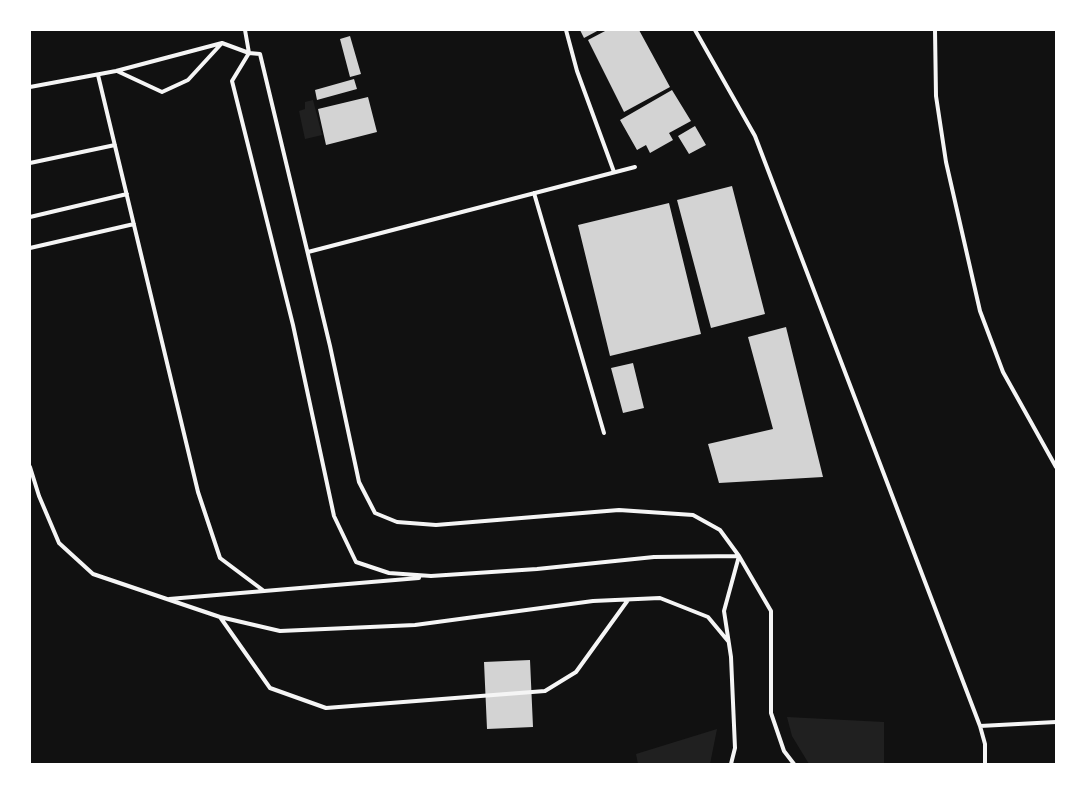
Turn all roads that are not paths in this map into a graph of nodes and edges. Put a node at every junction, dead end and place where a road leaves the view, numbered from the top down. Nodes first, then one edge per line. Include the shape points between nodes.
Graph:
1 (244, 30) edge
2 (566, 30) edge
3 (694, 30) edge
4 (935, 30) edge
5 (222, 43) junction
6 (249, 53) junction
7 (116, 71) junction
8 (98, 74) junction
9 (30, 87) edge
10 (115, 145) junction
11 (30, 164) edge
12 (635, 167) dead end
13 (614, 172) junction
14 (126, 194) junction
15 (534, 194) junction
16 (30, 217) edge
17 (134, 224) junction
18 (30, 248) edge
19 (308, 252) junction
20 (604, 434) dead end
21 (30, 466) edge
22 (1056, 467) edge
23 (739, 556) junction
24 (443, 575) junction
25 (264, 591) junction
26 (168, 599) junction
27 (628, 600) junction
28 (220, 617) junction
29 (728, 641) junction
30 (1056, 722) edge
31 (980, 726) junction
32 (731, 764) edge
33 (794, 764) edge
34 (985, 764) edge

1 - 6 lane
2 - 13 lane via 577,71
3 - 31 lane via 756,136
4 - 22 lane via 936,96 946,162 980,311 1003,372
5 - 6 lane
5 - 7 lane
5 - 7 lane via 188,80 162,92
6 - 19 lane via 260,54
6 - 24 lane via 232,82 293,325 334,516 356,562 390,573
7 - 8 lane
8 - 9 lane
8 - 10 lane
10 - 11 lane
10 - 14 lane
12 - 13 lane
13 - 15 lane
14 - 16 lane
14 - 17 lane
15 - 19 lane
15 - 20 lane
17 - 18 lane
17 - 25 lane via 198,492 220,558
19 - 23 lane via 359,482 375,513 397,522 436,525 619,510 693,515 720,530
21 - 26 lane via 59,542 94,574
23 - 24 lane via 654,557
23 - 29 lane via 724,611
23 - 33 lane via 771,611 771,713 784,751
24 - 25 lane
25 - 26 lane
26 - 28 lane
27 - 28 lane via 593,601 415,625 280,631
27 - 28 lane via 576,672 545,692 326,708 270,688
27 - 29 lane via 660,598 678,604 708,618
29 - 32 lane via 735,748
30 - 31 lane
31 - 34 lane via 985,744

